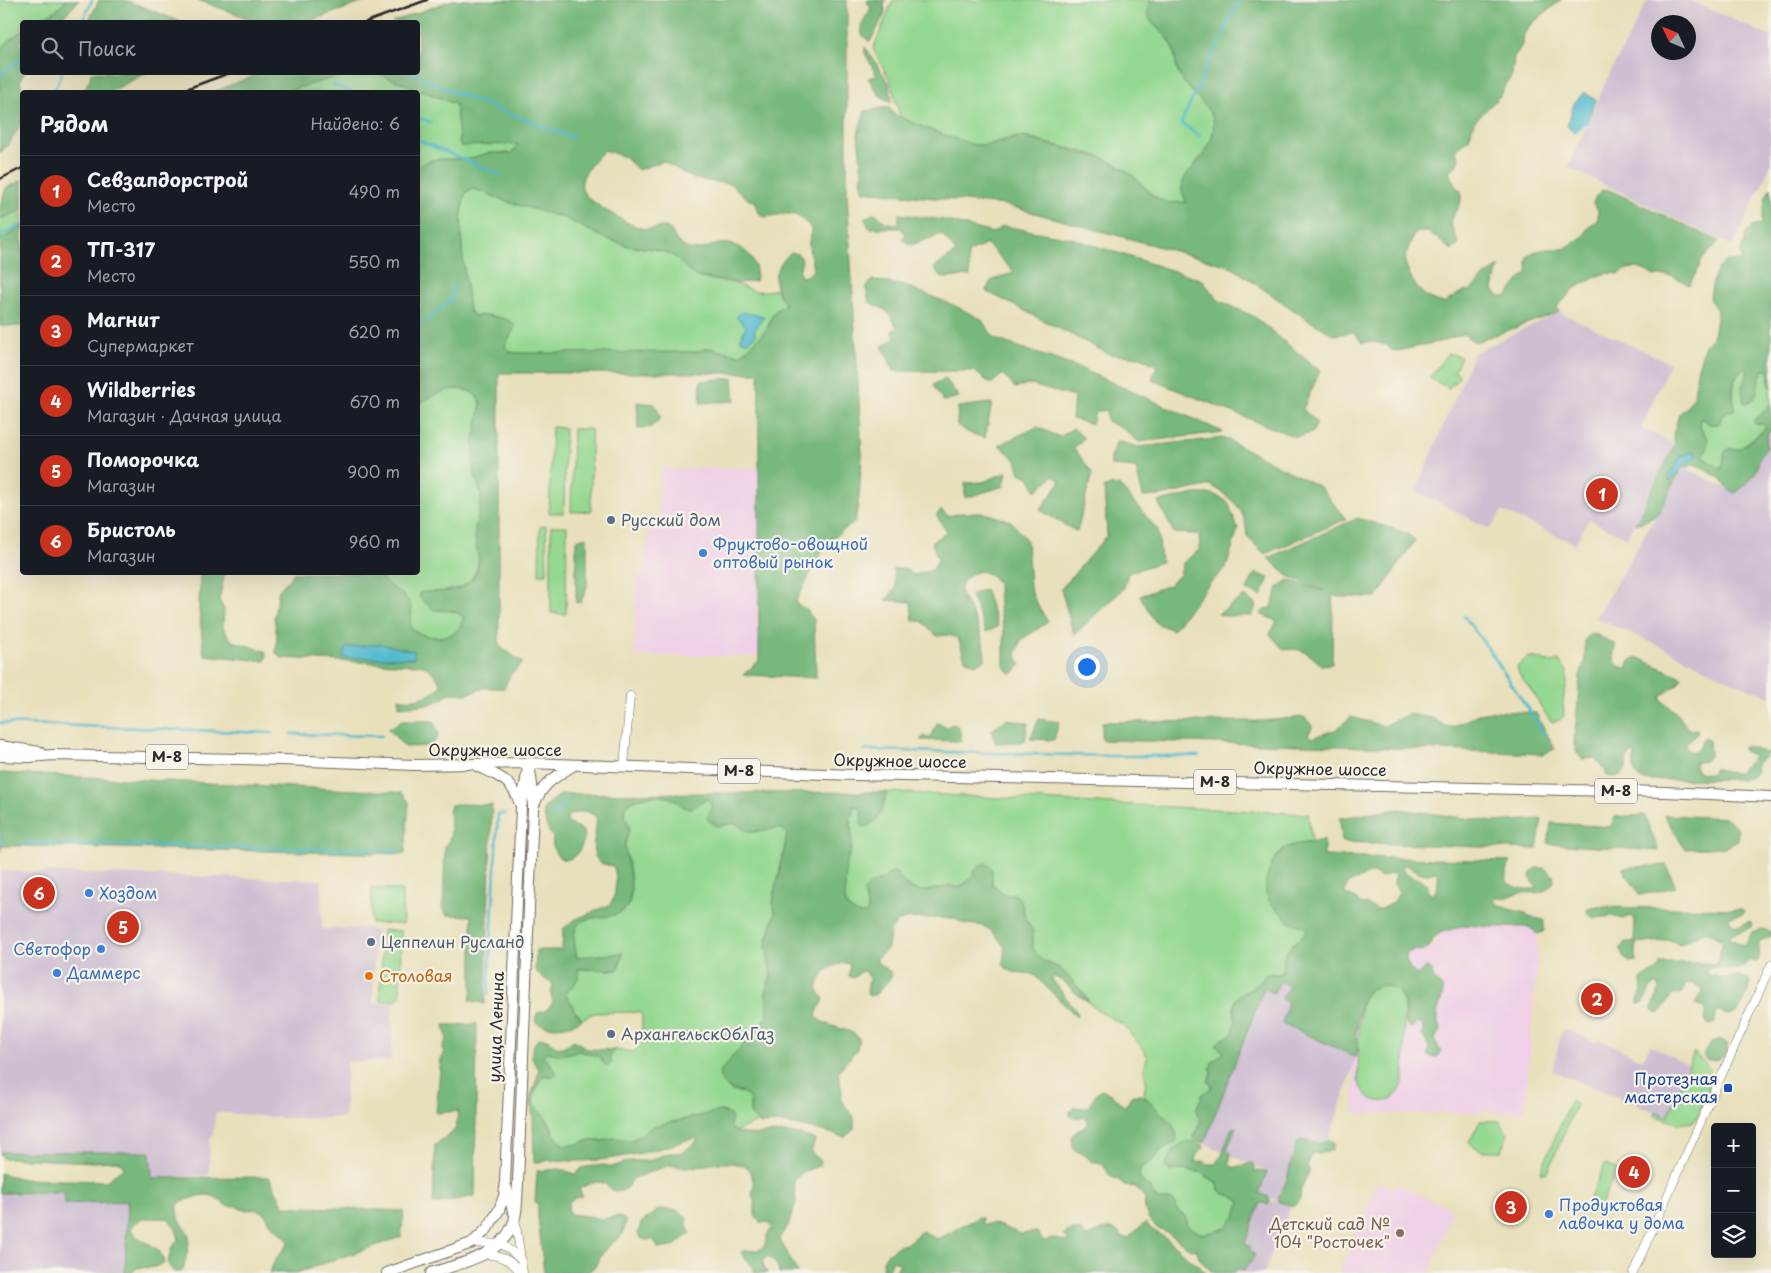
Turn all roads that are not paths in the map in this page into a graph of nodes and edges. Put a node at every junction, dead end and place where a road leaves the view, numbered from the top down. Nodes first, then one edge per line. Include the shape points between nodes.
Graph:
1 (630, 696) dead end
2 (0, 746) edge
3 (53, 754) junction
4 (0, 756) edge
5 (528, 763) junction
6 (474, 764) junction
7 (575, 765) junction
8 (624, 767) junction
9 (1771, 790) edge
10 (1748, 795) junction
11 (1771, 798) edge
12 (521, 808) junction
13 (533, 808) junction
14 (1771, 965) edge
15 (512, 1024) junction
16 (524, 1028) junction
17 (505, 1182) junction
18 (515, 1217) junction
19 (472, 1243) junction
20 (499, 1243) junction
21 (486, 1254) junction
22 (522, 1261) junction
23 (387, 1273) edge
24 (431, 1273) edge
25 (522, 1273) edge
26 (1634, 1273) edge

1 - 8 street
2 - 3 main road, Окружное шоссе / М-8
3 - 4 main road, Окружное шоссе / М-8
3 - 6 main road, Окружное шоссе / М-8
5 - 6 main road, Окружное шоссе / М-8
5 - 7 main road, Окружное шоссе / М-8
5 - 12 main road, улица Ленина
5 - 13 main road, улица Ленина
6 - 12 main road, улица Ленина via 507,781 516,792
7 - 8 main road, Окружное шоссе / М-8
7 - 13 main road, улица Ленина via 545,785
8 - 10 main road, Окружное шоссе / М-8
9 - 10 main road, Окружное шоссе / М-8
10 - 11 main road, Окружное шоссе / М-8
12 - 15 main road, улица Ленина
13 - 16 main road, улица Ленина
14 - 26 street
15 - 16 main road
15 - 17 main road, улица Ленина
16 - 18 main road, улица Ленина
17 - 18 main road, улица Ленина
17 - 19 main road via 499,1210 487,1229
18 - 20 main road
18 - 22 street, улица Ленина
19 - 20 street
19 - 23 main road
20 - 21 main road
20 - 22 street
21 - 24 main road
21 - 25 street via 503,1256
22 - 25 street, улица Ленина

